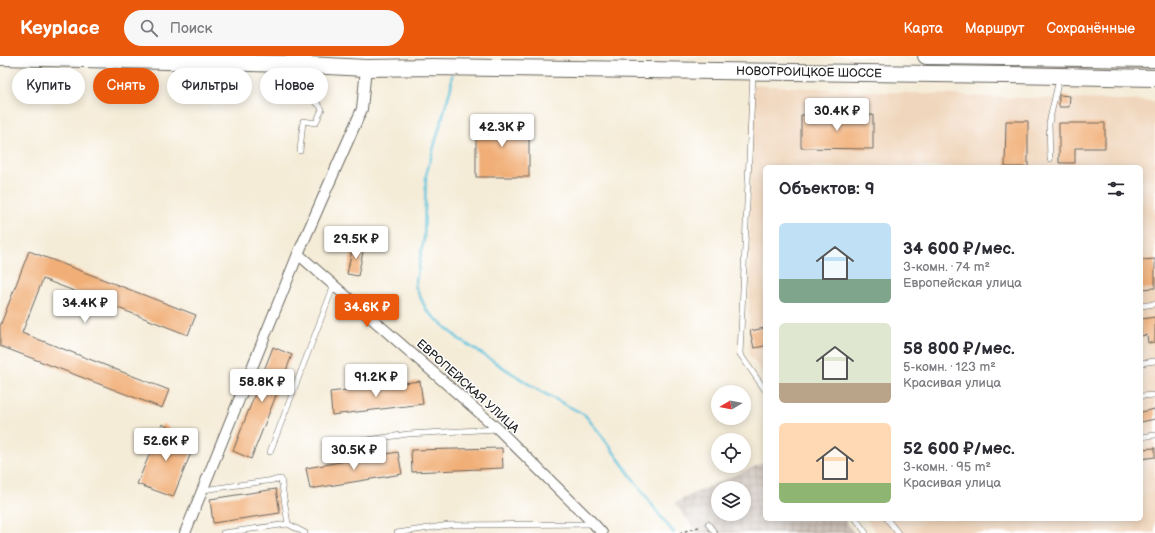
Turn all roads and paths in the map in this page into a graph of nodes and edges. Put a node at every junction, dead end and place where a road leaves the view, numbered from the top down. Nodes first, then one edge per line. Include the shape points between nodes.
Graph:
1 (385, 56) edge
2 (926, 56) edge
3 (0, 57) edge
4 (1155, 59) edge
5 (288, 60) edge
6 (306, 65) junction
7 (366, 68) junction
8 (753, 72) junction
9 (1060, 76) junction
10 (1155, 78) edge
11 (300, 151) dead end
12 (1050, 159) dead end
13 (298, 254) junction
14 (334, 285) junction
15 (1155, 304) edge
16 (1143, 306) edge
17 (1155, 361) edge
18 (1143, 363) edge
19 (763, 387) edge
20 (1155, 395) edge
21 (1143, 396) edge
22 (498, 429) junction
23 (1155, 435) edge
24 (1143, 437) edge
25 (334, 445) dead end
26 (270, 452) dead end
27 (203, 490) junction
28 (857, 521) edge
29 (889, 521) edge
30 (288, 524) junction
31 (594, 524) junction
32 (708, 524) joint
33 (185, 533) edge
34 (223, 533) edge
35 (306, 533) edge
36 (397, 533) edge
37 (602, 533) edge
38 (680, 533) edge
39 (715, 533) edge
40 (866, 533) edge
41 (898, 533) edge

1 - 7 main road
2 - 4 main road
3 - 5 main road, НОВОТРОИЦКОЕ ШОССЕ
5 - 6 main road, НОВОТРОИЦКОЕ ШОССЕ
6 - 7 main road, НОВОТРОИЦКОЕ ШОССЕ
6 - 11 lane via 307,96 322,109 316,123 304,121
7 - 8 main road, НОВОТРОИЦКОЕ ШОССЕ
7 - 13 street via 362,109
8 - 9 main road, НОВОТРОИЦКОЕ ШОССЕ
8 - 19 lane via 740,354
9 - 10 main road, НОВОТРОИЦКОЕ ШОССЕ
9 - 12 lane via 1049,123
13 - 14 street, ЕВРОПЕЙСКАЯ УЛИЦА
13 - 27 street
14 - 22 street, ЕВРОПЕЙСКАЯ УЛИЦА
14 - 26 lane
15 - 16 lane
17 - 18 lane
20 - 21 lane
22 - 25 lane via 408,434
22 - 31 street, ЕВРОПЕЙСКАЯ УЛИЦА
23 - 24 lane
27 - 30 lane via 281,478
27 - 33 street
28 - 40 lane
29 - 41 lane
30 - 34 lane
30 - 35 lane
31 - 36 lane via 449,525
31 - 37 street, ЕВРОПЕЙСКАЯ УЛИЦА
32 - 38 path
32 - 39 lane

